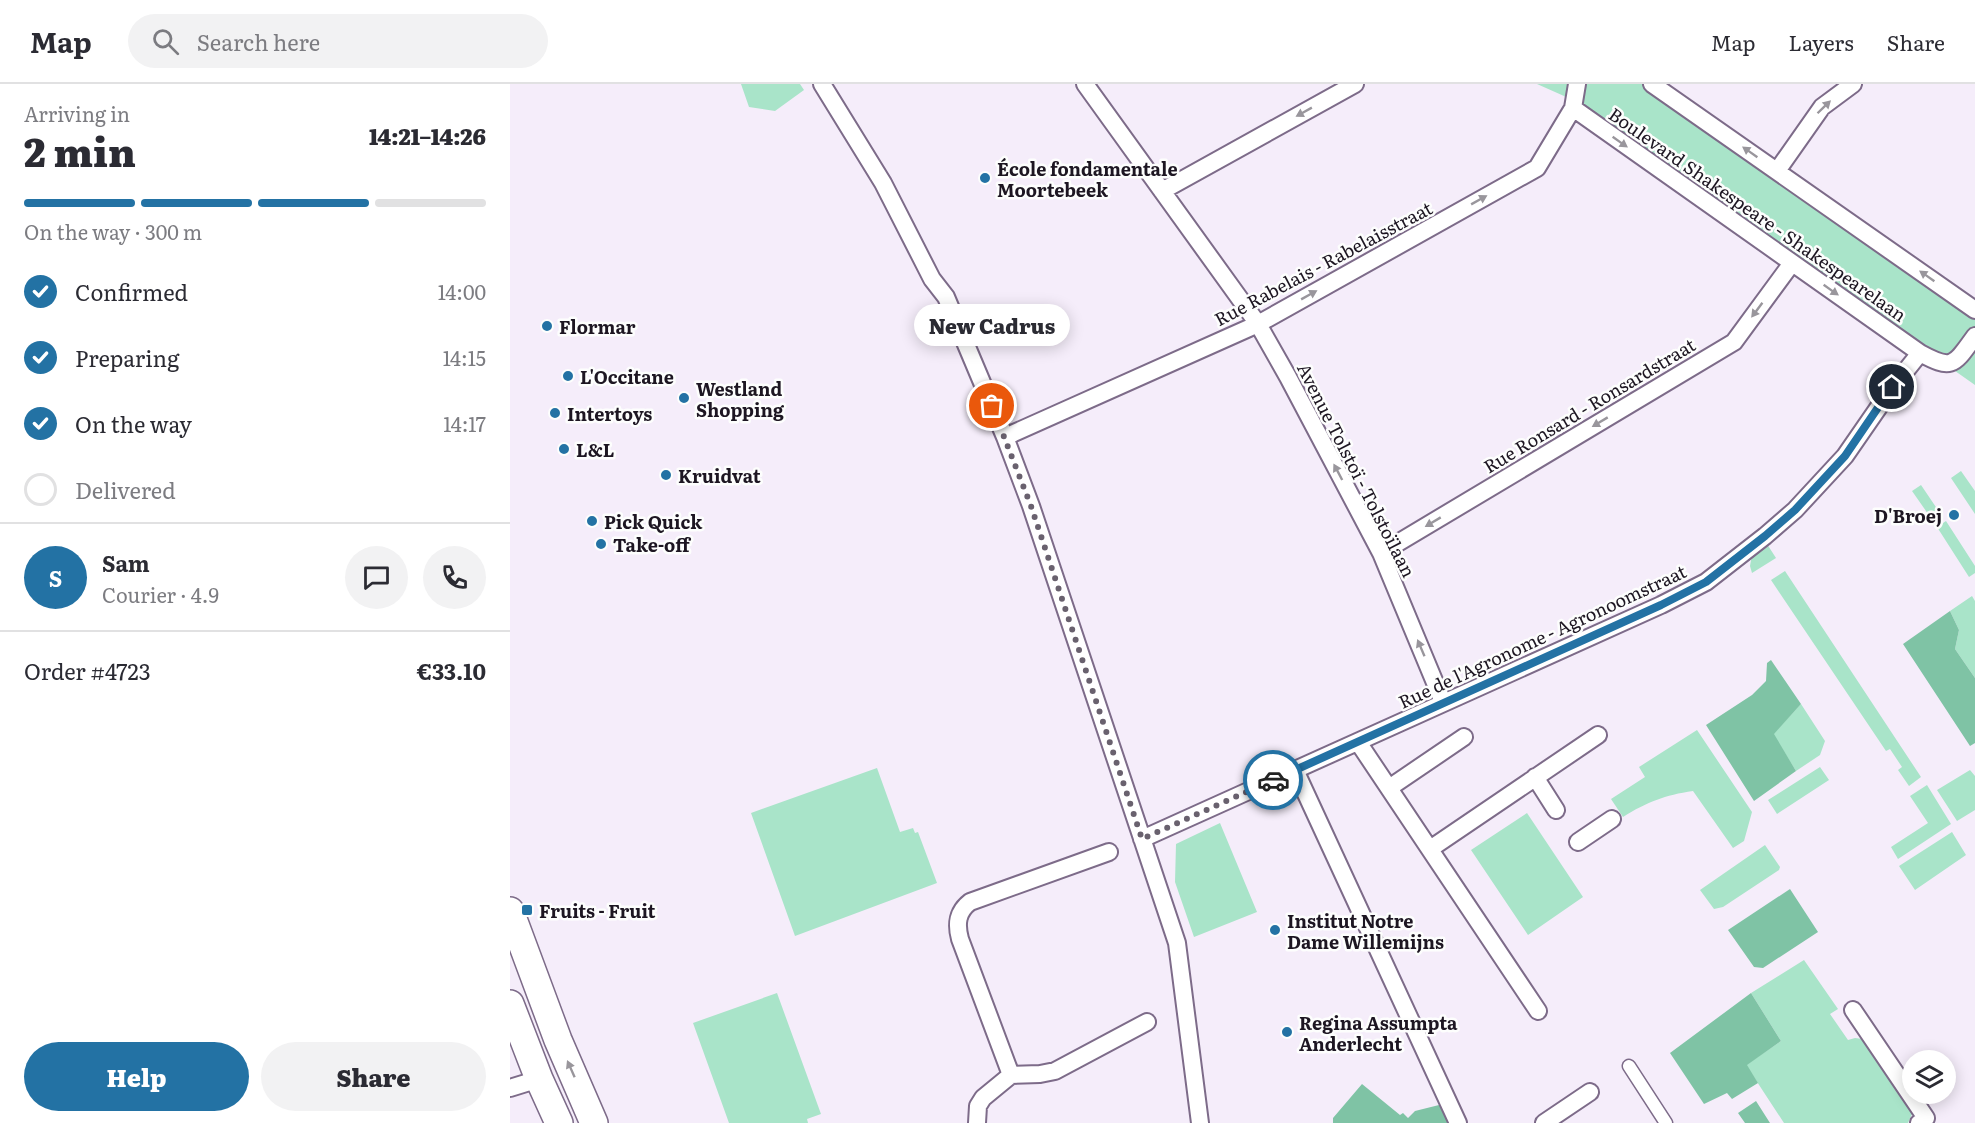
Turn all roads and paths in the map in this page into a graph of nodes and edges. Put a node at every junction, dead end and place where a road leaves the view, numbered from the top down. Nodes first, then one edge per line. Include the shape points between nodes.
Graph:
1 (822, 84) edge
2 (1085, 84) edge
3 (1355, 84) edge
4 (1577, 84) edge
5 (1652, 84) edge
6 (1853, 84) edge
7 (1573, 108) junction
8 (1777, 171) junction
9 (1162, 191) junction
10 (1792, 263) junction
11 (1975, 310) edge
12 (1258, 324) junction
13 (1975, 336) edge
14 (1920, 353) junction
15 (1005, 437) junction
16 (1381, 553) junction
17 (1443, 702) junction
18 (1598, 735) dead end
19 (1464, 737) dead end
20 (1358, 742) junction
21 (1295, 770) junction
22 (1535, 777) junction
23 (1389, 788) junction
24 (1556, 810) dead end
25 (1612, 819) dead end
26 (1142, 839) junction
27 (1578, 842) dead end
28 (1430, 849) junction
29 (1109, 852) dead end
30 (510, 911) edge
31 (510, 1004) edge
32 (1853, 1010) dead end
33 (1538, 1011) dead end
34 (1147, 1022) dead end
35 (1629, 1066) dead end
36 (1011, 1075) junction
37 (539, 1079) junction
38 (510, 1088) edge
39 (1590, 1092) dead end
40 (559, 1123) edge
41 (579, 1123) edge
42 (594, 1123) edge
43 (977, 1123) edge
44 (1200, 1123) edge
45 (1458, 1123) edge
46 (1544, 1123) edge
47 (1666, 1123) edge
48 (1919, 1123) edge

1 - 15 street via 883,183 932,279 946,297
2 - 9 street, Avenue Tolstoï - Tolstoïlaan
3 -> 9 street
4 - 7 street, Rue Rabelais - Rabelaisstraat
8 -> 5 street
8 -> 6 street via 1822,107
7 -> 10 street, Boulevard Shakespeare - Shakespearelaan
12 -> 7 street, Rue Rabelais - Rabelaisstraat via 1537,168
11 -> 8 street
9 - 12 street, Avenue Tolstoï - Tolstoïlaan
10 -> 14 street, Boulevard Shakespeare - Shakespearelaan
10 -> 16 street, Rue Ronsard - Ronsardstraat via 1734,342
12 - 15 street, Rue Rabelais - Rabelaisstraat
16 -> 12 street, Avenue Tolstoï - Tolstoïlaan
13 - 14 street via 1949,364 1940,364
14 - 17 street, Rue de l'Agronome - Agronoomstraat via 1845,456 1795,510 1706,582
15 - 26 street
17 -> 16 street, Avenue Tolstoï - Tolstoïlaan
17 - 20 street, Rue de l'Agronome - Agronoomstraat
18 - 22 street
19 - 23 street
20 - 21 street, Rue de l'Agronome - Agronoomstraat
20 - 23 street
21 - 26 street, Rue de l'Agronome - Agronoomstraat
21 - 45 street
22 - 24 street
22 - 28 street
23 - 28 street
25 - 27 street
26 - 44 street via 1177,943
28 - 33 street
29 - 36 street via 970,903 961,910 957,930
42 -> 30 main road
31 - 37 main road
32 - 48 street via 1926,1118
34 - 36 street via 1055,1071
35 - 47 street
36 - 43 street via 983,1098
37 - 38 street
37 - 40 main road
37 - 41 main road via 550,1080 561,1091
39 - 46 street

